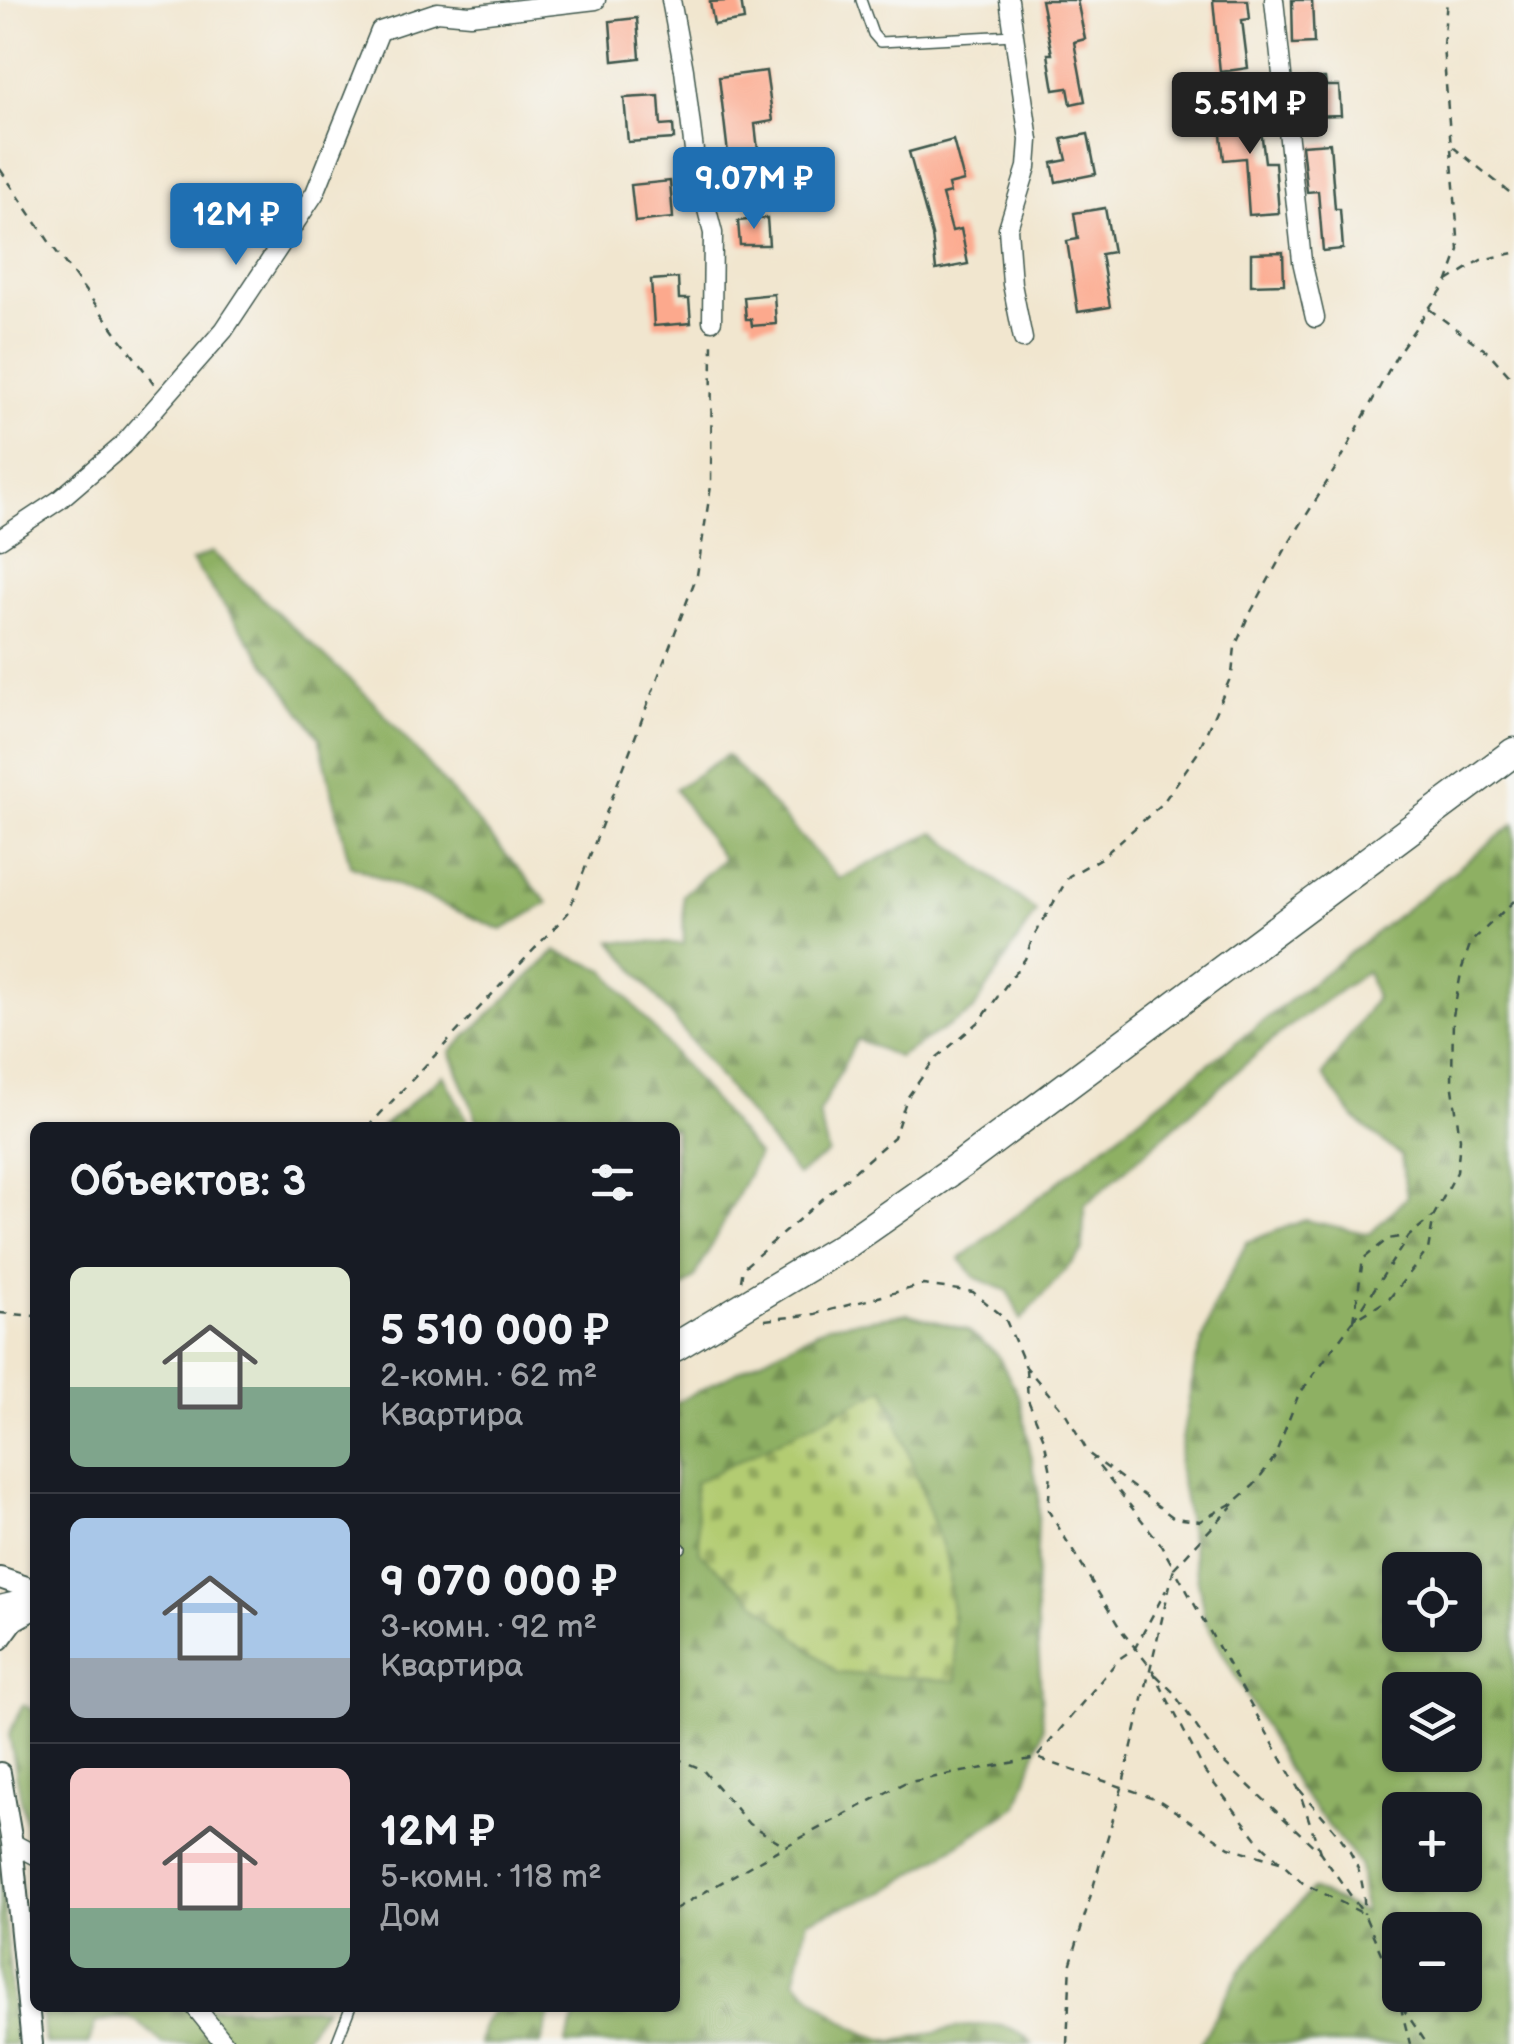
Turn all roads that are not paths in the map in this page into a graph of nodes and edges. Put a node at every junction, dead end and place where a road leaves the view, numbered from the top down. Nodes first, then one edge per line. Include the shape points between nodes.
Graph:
1 (596, 0) edge
2 (671, 0) edge
3 (862, 0) edge
4 (1009, 0) edge
5 (1274, 0) edge
6 (437, 6) edge
7 (1014, 35) junction
8 (1314, 318) dead end
9 (712, 321) road end
10 (1023, 339) dead end
11 (0, 539) edge
12 (1514, 752) edge
13 (680, 1343) edge
14 (0, 1578) edge
15 (30, 1588) edge
16 (30, 1606) edge
17 (30, 1609) edge
18 (0, 1610) edge
19 (0, 1639) edge
20 (0, 1773) edge
21 (12, 1844) junction
22 (30, 1853) edge
23 (199, 2012) edge
24 (348, 2012) edge
25 (32, 2044) edge
26 (226, 2044) edge
27 (336, 2044) edge

1 - 6 street via 470,15
2 - 9 street via 696,167 713,233
3 - 7 lane via 880,42
4 - 7 street
5 - 8 street
6 - 11 street via 380,31 315,194 224,330 122,446
7 - 10 street via 1029,140 1008,228
12 - 13 main road via 966,1162 847,1244
14 - 15 street
16 - 18 main road
17 - 19 street
20 - 21 street
21 - 22 street
21 - 25 street
23 - 26 street
24 - 27 lane

